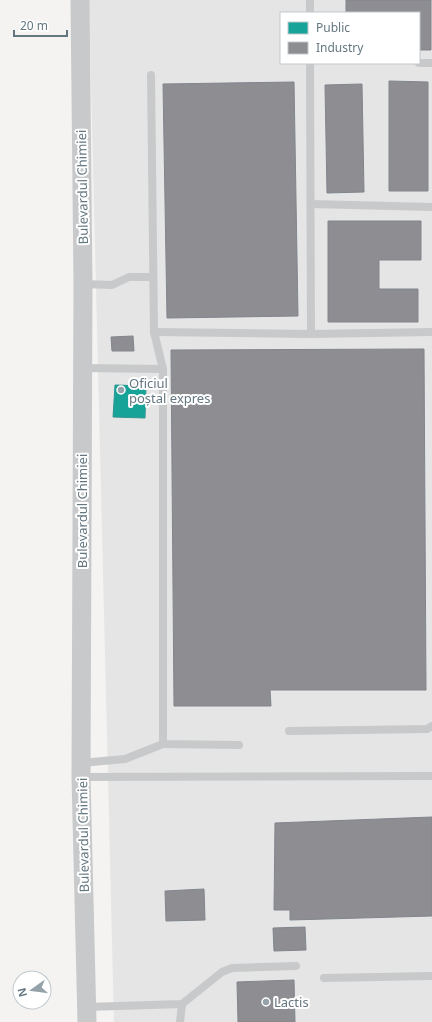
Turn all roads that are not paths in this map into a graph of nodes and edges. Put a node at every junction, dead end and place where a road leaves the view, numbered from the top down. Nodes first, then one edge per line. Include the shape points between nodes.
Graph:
1 (80, 0) edge
2 (310, 0) edge
3 (310, 12) edge
4 (420, 63) edge
5 (432, 63) edge
6 (310, 64) edge
7 (151, 75) dead end
8 (311, 204) junction
9 (432, 207) edge
10 (152, 277) junction
11 (83, 284) junction
12 (154, 332) junction
13 (432, 332) edge
14 (312, 334) junction
15 (82, 368) junction
16 (163, 369) junction
17 (432, 726) edge
18 (289, 731) dead end
19 (163, 744) junction
20 (239, 745) dead end
21 (81, 770) junction
22 (432, 776) edge
23 (296, 966) dead end
24 (432, 976) edge
25 (324, 978) dead end
26 (182, 1004) junction
27 (86, 1014) edge
28 (180, 1022) edge

1 - 11 street, Bulevardul Chimiei
2 - 3 lane
4 - 5 lane
6 - 8 lane
7 - 10 lane
8 - 9 lane
8 - 14 lane
10 - 11 lane via 129,277 112,285
10 - 12 lane
11 - 15 street, Bulevardul Chimiei
12 - 14 lane
12 - 16 lane
13 - 14 lane
15 - 16 lane
15 - 21 street, Bulevardul Chimiei
16 - 19 lane
17 - 18 lane via 427,729
19 - 20 lane
19 - 21 lane via 125,759
21 - 22 lane
21 - 27 street, Bulevardul Chimiei
23 - 26 lane via 232,968 222,972
24 - 25 lane
26 - 27 lane
26 - 28 lane

